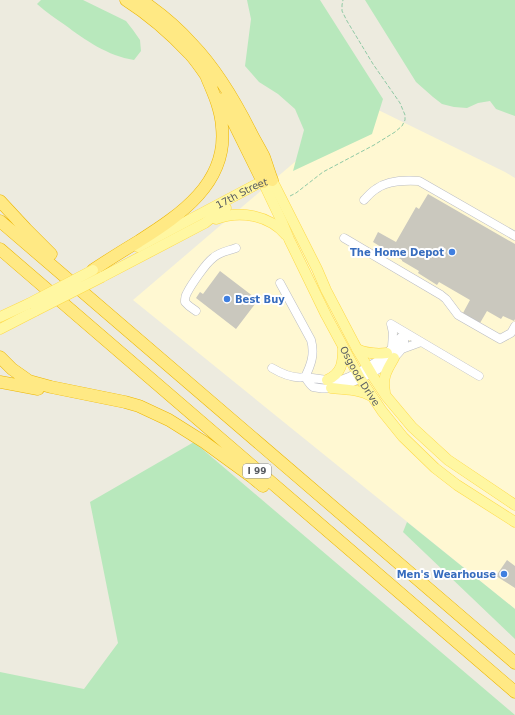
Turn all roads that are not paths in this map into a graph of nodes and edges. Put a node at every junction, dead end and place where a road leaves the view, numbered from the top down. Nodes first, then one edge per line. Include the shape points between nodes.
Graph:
1 (126, 0) edge
2 (141, 0) edge
3 (207, 78) junction
4 (267, 183) junction
5 (364, 200) dead end
6 (0, 201) edge
7 (0, 221) edge
8 (205, 223) junction
9 (515, 236) edge
10 (344, 238) dead end
11 (289, 239) junction
12 (236, 248) dead end
13 (0, 250) edge
14 (98, 273) junction
15 (280, 283) dead end
16 (32, 307) junction
17 (196, 311) dead end
18 (0, 316) edge
19 (515, 326) edge
20 (126, 328) junction
21 (0, 329) edge
22 (405, 333) junction
23 (421, 342) junction
24 (343, 346) junction
25 (358, 349) junction
26 (402, 349) junction
27 (391, 353) junction
28 (0, 357) edge
29 (272, 368) dead end
30 (370, 370) junction
31 (359, 376) junction
32 (479, 376) dead end
33 (305, 377) junction
34 (0, 382) edge
35 (329, 384) junction
36 (97, 396) junction
37 (386, 396) junction
38 (372, 397) junction
39 (515, 505) edge
40 (515, 522) edge
41 (426, 615) junction
42 (515, 663) edge
43 (515, 692) edge

1 - 3 highway via 175,39 190,54
2 - 4 highway via 193,44 221,80 264,158
3 - 4 highway via 221,98
3 - 14 highway via 219,107 223,128 218,164 211,179 182,211
4 - 8 main road, 17th Street
4 - 11 main road, Osgood Drive
4 - 14 main road, 17th Street
4 - 25 main road, Osgood Drive via 282,200
5 - 9 lane via 383,185 419,181
6 - 20 highway
7 - 20 highway, I 99
8 - 11 main road via 224,216 255,216 270,222
8 - 14 main road, 17th Street
10 - 19 lane via 441,295 458,315 500,339 511,333
11 - 24 main road, Osgood Drive
12 - 17 lane via 213,257 187,292 185,302
13 - 41 highway, I 99
14 - 16 main road, 17th Street, bridge
15 - 33 lane via 313,347 312,361
16 - 18 main road, 17th Street
16 - 21 main road, 17th Street
20 - 42 highway, I 99
22 - 23 lane
22 - 26 lane
22 - 27 lane
22 - 27 lane via 391,324
23 - 26 lane
23 - 32 lane
24 - 31 main road, Osgood Drive
24 - 35 main road via 340,370
25 - 27 main road via 368,353
25 - 30 main road, Osgood Drive
26 - 27 lane
27 - 30 lane
27 - 37 main road via 384,375
28 - 36 highway via 29,381
29 - 33 lane via 291,377
30 - 31 lane
30 - 37 main road, Osgood Drive
31 - 35 lane
31 - 38 main road, Osgood Drive
33 - 35 lane via 313,387 321,388
34 - 36 highway
35 - 38 main road via 358,390
36 - 41 highway via 153,412 204,442
37 - 39 main road, Osgood Drive via 412,427 448,460
38 - 40 main road, Osgood Drive via 403,437 435,468
41 - 43 highway, I 99

